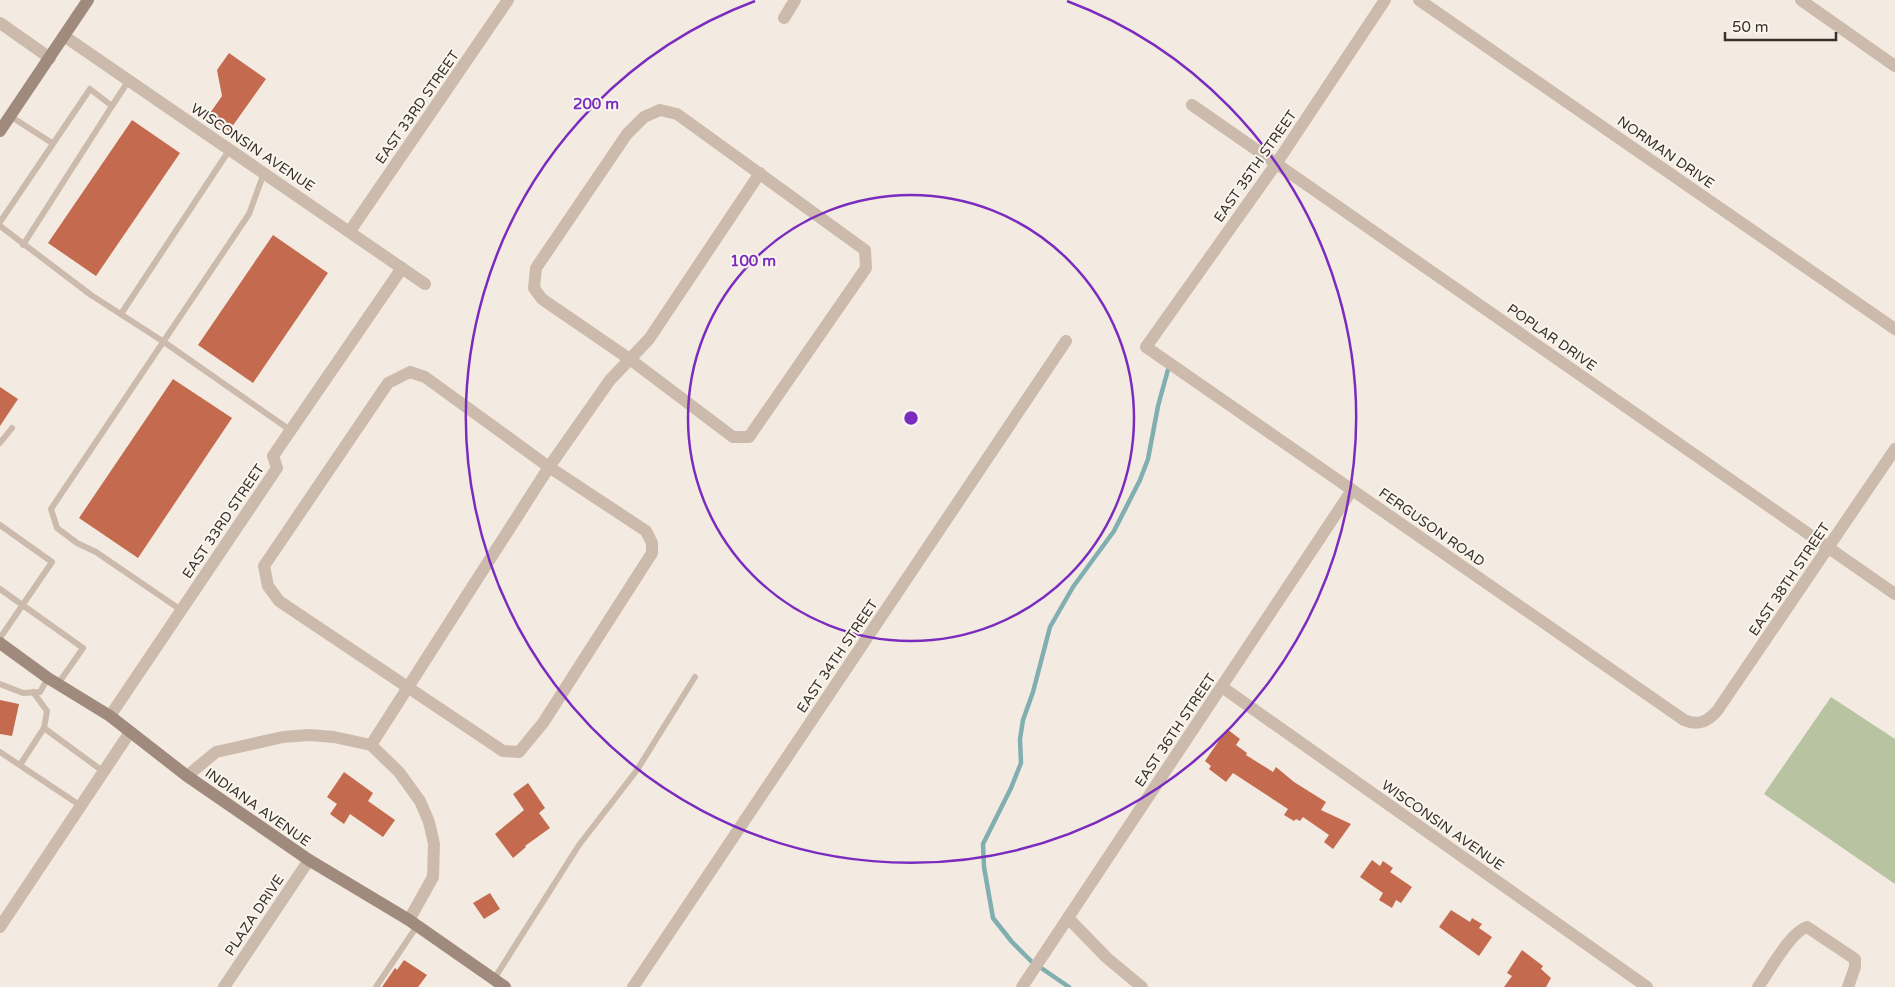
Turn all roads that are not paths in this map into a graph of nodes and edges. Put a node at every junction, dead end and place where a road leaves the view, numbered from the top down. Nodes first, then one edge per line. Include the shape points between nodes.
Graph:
1 (88, 0) edge
2 (508, 0) edge
3 (796, 0) edge
4 (1385, 0) edge
5 (1419, 0) edge
6 (1801, 0) edge
7 (784, 18) dead end
8 (0, 23) edge
9 (64, 36) junction
10 (50, 58) junction
11 (1895, 66) edge
12 (129, 80) junction
13 (1192, 105) dead end
14 (112, 106) junction
15 (10, 116) junction
16 (0, 131) edge
17 (52, 143) junction
18 (230, 149) junction
19 (1276, 164) junction
20 (264, 173) junction
21 (760, 173) junction
22 (0, 222) edge
23 (0, 226) edge
24 (350, 231) junction
25 (23, 245) junction
26 (402, 268) junction
27 (425, 284) dead end
28 (121, 314) junction
29 (1895, 329) edge
30 (1066, 341) dead end
31 (164, 342) junction
32 (1146, 347) joint
33 (631, 360) junction
34 (12, 428) dead end
35 (290, 430) junction
36 (0, 443) edge
37 (1895, 450) edge
38 (549, 468) junction
39 (1352, 490) junction
40 (0, 526) edge
41 (1828, 548) junction
42 (0, 589) edge
43 (1895, 594) edge
44 (23, 605) junction
45 (182, 610) junction
46 (0, 638) edge
47 (0, 643) edge
48 (695, 677) dead end
49 (53, 681) junction
50 (0, 684) edge
51 (407, 687) junction
52 (1222, 687) junction
53 (33, 692) junction
54 (110, 716) junction
55 (1704, 722) joint
56 (44, 728) junction
57 (130, 732) junction
58 (371, 745) junction
59 (0, 752) edge
60 (20, 765) junction
61 (104, 772) junction
62 (187, 776) junction
63 (81, 806) junction
64 (310, 860) junction
65 (1068, 918) junction
66 (413, 923) junction
67 (0, 927) edge
68 (501, 985) edge
69 (224, 987) edge
70 (376, 987) edge
71 (633, 987) edge
72 (1022, 987) edge
73 (1142, 987) edge
74 (1647, 987) edge
75 (1758, 987) edge
76 (1848, 987) edge

1 - 9 street
2 - 24 street, EAST 33RD STREET
3 - 7 street
4 - 19 street, EAST 35TH STREET
5 - 29 street, NORMAN DRIVE
6 - 11 street
8 - 10 street
9 - 10 street
9 - 12 street, WISCONSIN AVENUE
10 - 15 street
12 - 14 lane
12 - 18 street, WISCONSIN AVENUE
13 - 19 street, POPLAR DRIVE
14 - 17 lane via 90,89
14 - 25 lane
15 - 16 street
15 - 17 lane
17 - 22 lane
18 - 20 street, WISCONSIN AVENUE
18 - 28 lane
19 - 32 street, EAST 35TH STREET
19 - 41 street, POPLAR DRIVE
20 - 24 street, WISCONSIN AVENUE
20 - 31 lane via 249,214
21 - 33 street via 649,339
21 - 33 street via 676,114 660,110 644,117 627,134 536,268 534,288 542,299
21 - 33 street via 865,250 866,268 748,437 733,437
23 - 25 lane
24 - 26 street, WISCONSIN AVENUE
25 - 28 lane via 91,296
26 - 27 street, WISCONSIN AVENUE
26 - 35 street, EAST 33RD STREET
28 - 31 lane
30 - 71 street, EAST 34TH STREET
31 - 35 lane
31 - 45 lane via 51,509 58,528 77,543 96,552
32 - 39 street, FERGUSON ROAD
33 - 38 street via 610,380
34 - 36 lane
35 - 45 street, EAST 33RD STREET via 273,456 277,468
37 - 41 street, EAST 38TH STREET
38 - 51 street
38 - 51 street via 646,531 652,543 652,553 548,715 518,752 503,751
38 - 51 street via 425,377 410,372 388,383 264,566 268,586 279,601
39 - 52 street, EAST 36TH STREET
39 - 55 street, FERGUSON ROAD via 1684,720 1695,724
40 - 44 lane via 52,562
41 - 43 street, POPLAR DRIVE
41 - 55 street, EAST 38TH STREET via 1717,711
42 - 44 lane
44 - 46 lane
44 - 49 lane via 83,648
45 - 54 street, EAST 33RD STREET
47 - 49 street, INDIANA AVENUE
48 - 68 lane via 636,770 579,845
49 - 53 lane via 40,692
49 - 54 street, INDIANA AVENUE
50 - 53 lane via 23,693
51 - 58 street
52 - 65 street, EAST 36TH STREET
52 - 74 street, WISCONSIN AVENUE
53 - 56 lane via 47,711
54 - 57 street, INDIANA AVENUE
56 - 60 lane
56 - 61 lane
57 - 61 street
57 - 62 street, INDIANA AVENUE
58 - 62 street via 356,740 309,735 274,738 216,752
58 - 66 street via 404,779 420,801 429,822 434,844 433,877
59 - 60 lane
60 - 63 lane
61 - 63 street
62 - 64 street, INDIANA AVENUE
63 - 67 street
64 - 66 street, INDIANA AVENUE
64 - 69 street, PLAZA DRIVE
65 - 72 street, EAST 36TH STREET
65 - 73 street via 1107,958
66 - 68 street, INDIANA AVENUE
66 - 70 lane
75 - 76 street via 1792,938 1800,929 1808,927 1855,959 1856,968

